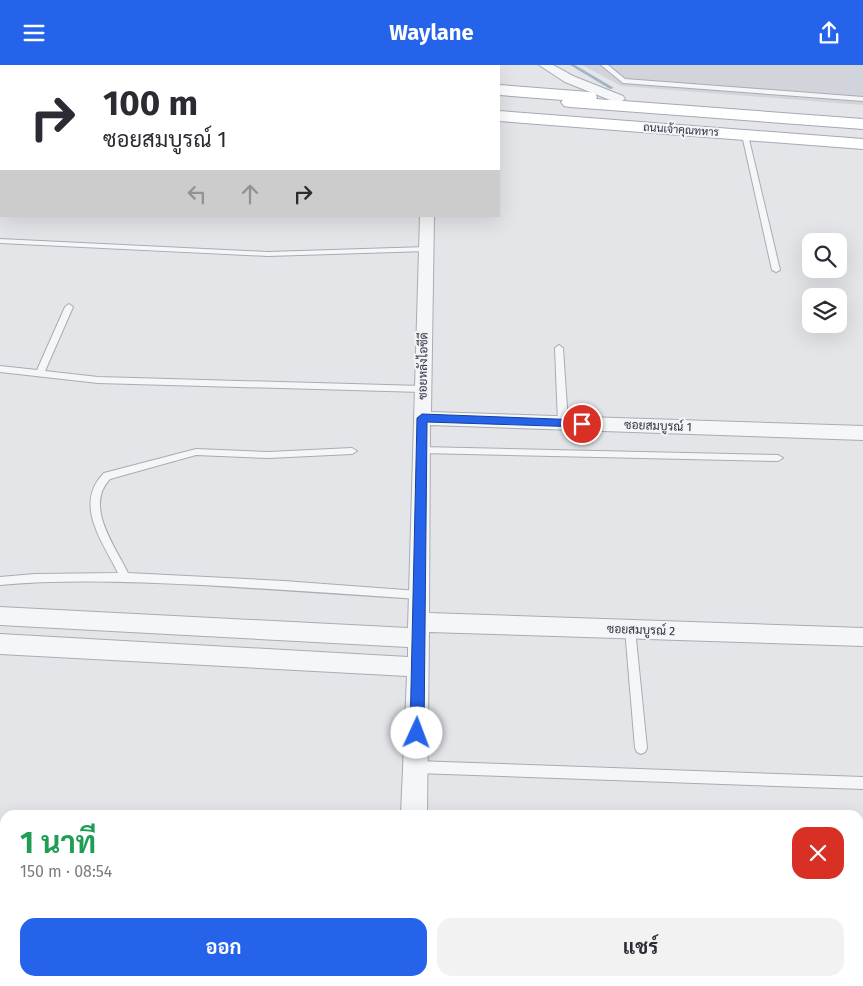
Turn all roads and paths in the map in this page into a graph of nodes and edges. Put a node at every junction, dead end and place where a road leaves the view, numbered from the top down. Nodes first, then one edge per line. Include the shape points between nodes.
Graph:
1 (546, 65) edge
2 (604, 65) edge
3 (500, 90) edge
4 (500, 97) edge
5 (619, 99) junction
6 (863, 99) edge
7 (500, 106) edge
8 (500, 116) edge
9 (863, 116) edge
10 (863, 124) edge
11 (863, 134) edge
12 (745, 135) junction
13 (863, 144) edge
14 (427, 217) edge
15 (0, 241) edge
16 (427, 249) junction
17 (776, 270) dead end
18 (69, 307) dead end
19 (559, 348) dead end
20 (0, 369) edge
21 (40, 373) junction
22 (422, 389) junction
23 (422, 418) junction
24 (563, 423) junction
25 (863, 433) edge
26 (421, 450) junction
27 (352, 451) dead end
28 (778, 458) dead end
29 (125, 577) junction
30 (0, 581) edge
31 (418, 595) junction
32 (0, 616) edge
33 (630, 629) junction
34 (419, 630) junction
35 (863, 637) edge
36 (0, 645) edge
37 (419, 667) junction
38 (641, 748) dead end
39 (416, 767) junction
40 (863, 783) edge
41 (414, 810) edge

1 - 5 street via 575,82
2 - 6 lane via 623,81
3 - 5 main road
4 - 10 main road, ถนนเจ้าคุณทหาร
5 - 9 main road
7 - 11 main road, ถนนเจ้าคุณทหาร
8 - 12 main road, ถนนเจ้าคุณทหาร
12 - 13 main road, ถนนเจ้าคุณทหาร
12 - 17 lane
14 - 16 street, ซอยหลังไอซีดี
15 - 16 lane via 268,254
16 - 22 street, ซอยหลังไอซีดี
18 - 21 lane
19 - 24 lane
20 - 21 lane
21 - 22 lane via 98,380
22 - 23 street, ซอยหลังไอซีดี
23 - 24 street, ซอยสมบูรณ์ 1
23 - 26 street, ซอยหลังไอซีดี
24 - 25 street, ซอยสมบูรณ์ 1
26 - 28 lane
26 - 31 street, ซอยหลังไอซีดี
27 - 29 lane via 268,455 196,452 107,476 100,483 94,502 97,521
29 - 30 lane
29 - 31 lane
31 - 34 street, ซอยหลังไอซีดี
32 - 34 street, ซอยสมบูรณ์ 2
33 - 34 street, ซอยสมบูรณ์ 2
33 - 35 street, ซอยสมบูรณ์ 2
33 - 38 lane
34 - 37 street, ซอยหลังไอซีดี
36 - 37 street
37 - 39 street, ซอยหลังไอซีดี
39 - 40 lane
39 - 41 street, ซอยหลังไอซีดี

